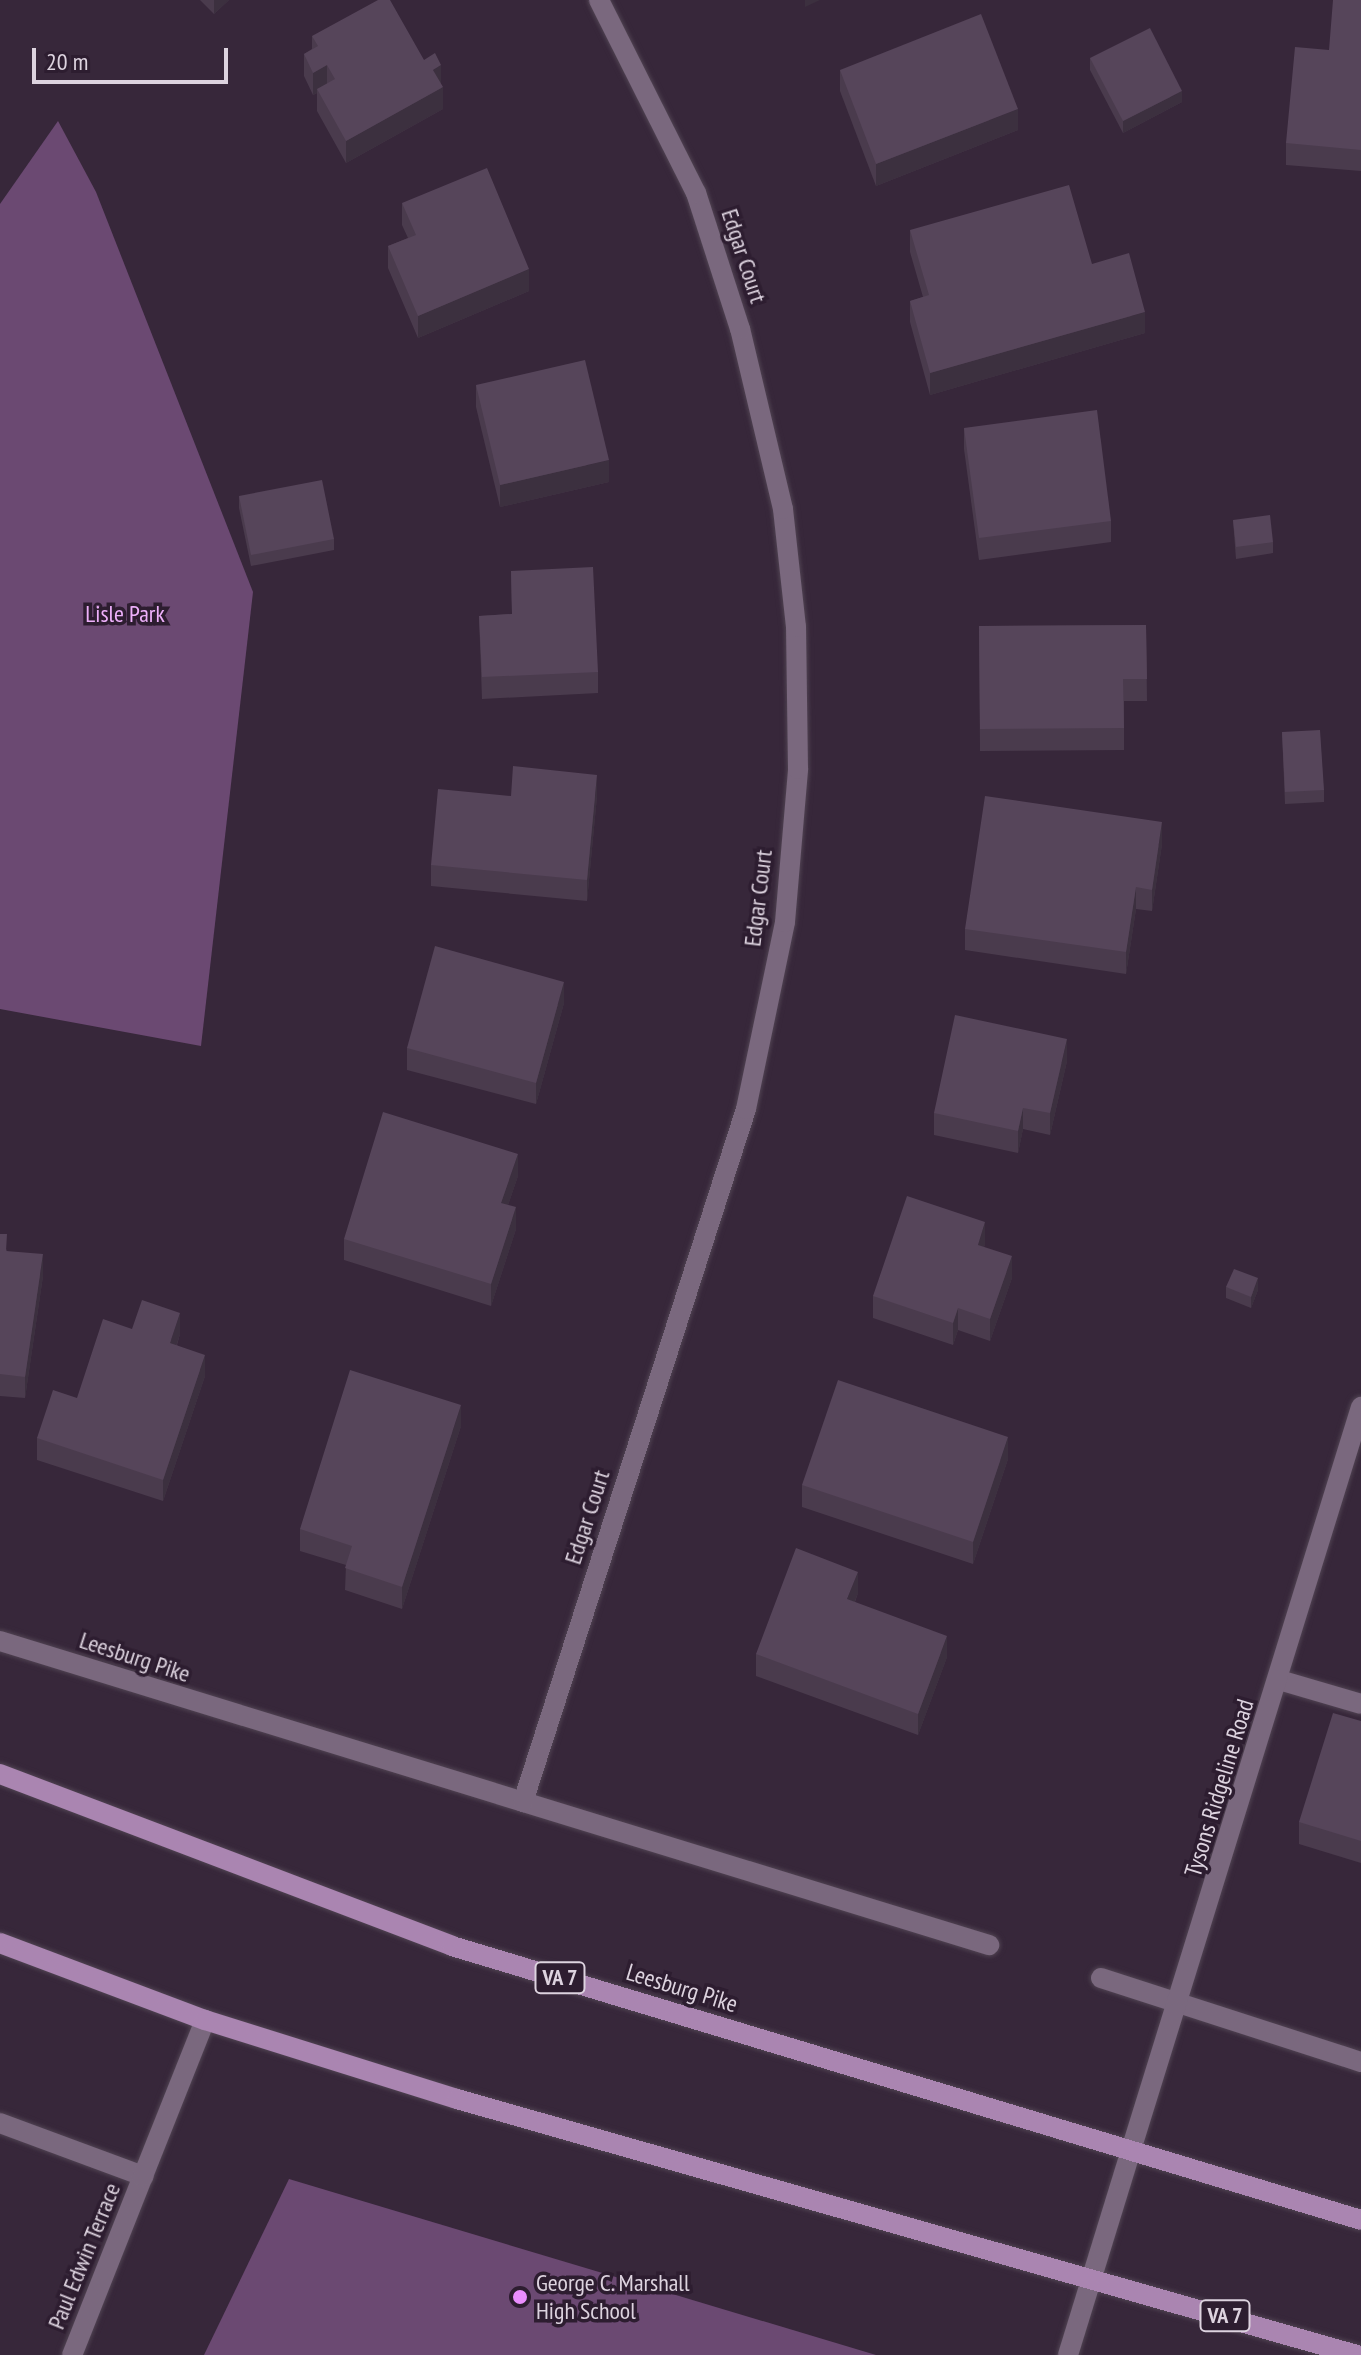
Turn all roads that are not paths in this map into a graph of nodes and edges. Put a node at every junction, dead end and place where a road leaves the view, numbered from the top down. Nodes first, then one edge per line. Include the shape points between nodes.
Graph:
1 (599, 0) edge
2 (1361, 1407) edge
3 (1356, 1441) edge
4 (0, 1641) edge
5 (1279, 1680) junction
6 (1361, 1704) edge
7 (0, 1774) edge
8 (523, 1802) junction
9 (0, 1943) edge
10 (989, 1945) dead end
11 (1101, 1978) dead end
12 (1182, 2003) junction
13 (205, 2020) junction
14 (1361, 2062) edge
15 (0, 2123) edge
16 (1131, 2150) junction
17 (143, 2176) junction
18 (1361, 2220) edge
19 (1092, 2277) junction
20 (72, 2355) edge
21 (1068, 2355) edge
22 (1357, 2355) edge

1 - 8 street, Edgar Court via 696,193 740,329 783,509 796,627 798,769 785,922 746,1109
2 - 3 street, Tysons Ridgeline Road
3 - 5 street, Tysons Ridgeline Road
4 - 8 street, Leesburg Pike
5 - 6 street
5 - 12 street, Tysons Ridgeline Road
7 - 16 main road, Leesburg Pike / VA 7 via 452,1946
8 - 10 street, Leesburg Pike
9 - 13 main road, VA 7
11 - 12 street
12 - 14 street
12 - 16 street, Tysons Ridgeline Road
13 - 17 street, Paul Edwin Terrace
13 - 19 main road, VA 7 via 457,2099
15 - 17 street, Paul Edwin Terrace
16 - 18 main road, Leesburg Pike / VA 7
16 - 19 street, Tysons Ridgeline Road
17 - 20 street, Paul Edwin Terrace
19 - 21 street, Tysons Ridgeline Road
19 - 22 main road, VA 7

